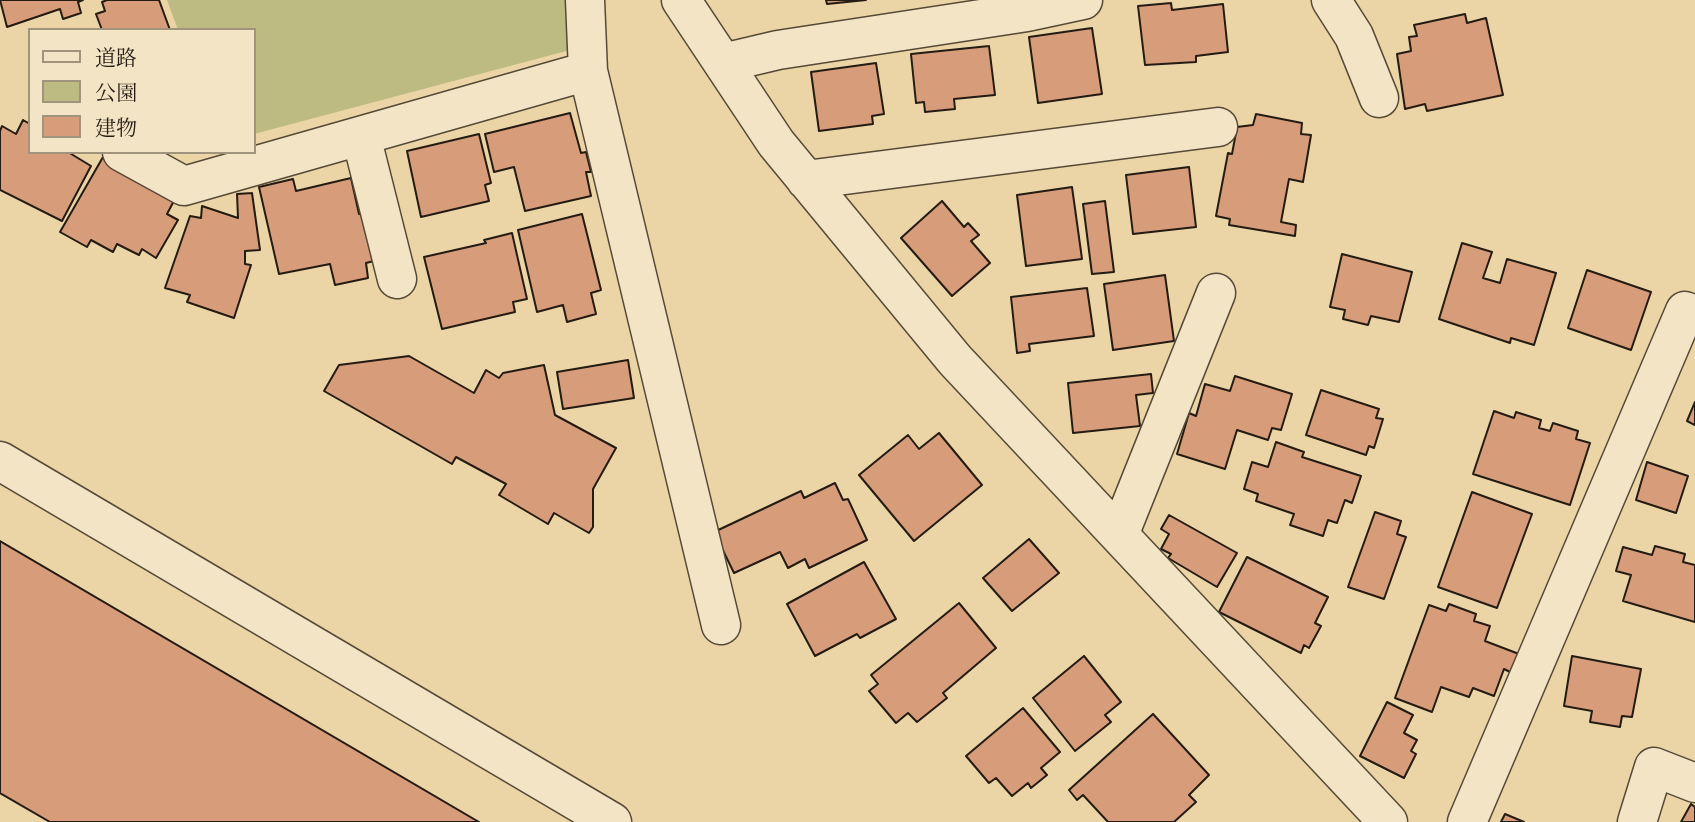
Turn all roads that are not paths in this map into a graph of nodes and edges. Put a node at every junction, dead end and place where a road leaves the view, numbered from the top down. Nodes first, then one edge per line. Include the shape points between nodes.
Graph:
1 (585, 0) edge
2 (681, 0) edge
3 (1083, 0) edge
4 (1331, 0) edge
5 (1027, 6) edge
6 (723, 63) junction
7 (589, 71) junction
8 (1378, 98) dead end
9 (1218, 127) dead end
10 (361, 136) junction
11 (126, 154) edge
12 (806, 180) junction
13 (397, 279) dead end
14 (1216, 293) dead end
15 (1685, 311) dead end
16 (0, 461) edge
17 (1119, 535) junction
18 (721, 625) dead end
19 (1695, 783) edge
20 (612, 822) edge
21 (1388, 822) edge
22 (1467, 822) edge
23 (1637, 822) edge

1 - 7 street
2 - 6 street
3 - 5 street
4 - 8 street via 1354,36
5 - 6 street
6 - 12 street via 776,144
7 - 10 street
7 - 18 street
9 - 12 street
10 - 11 street via 184,186
10 - 13 street
12 - 17 street via 954,360
14 - 17 street
15 - 22 street
16 - 20 street
17 - 21 street
19 - 23 street via 1654,767

